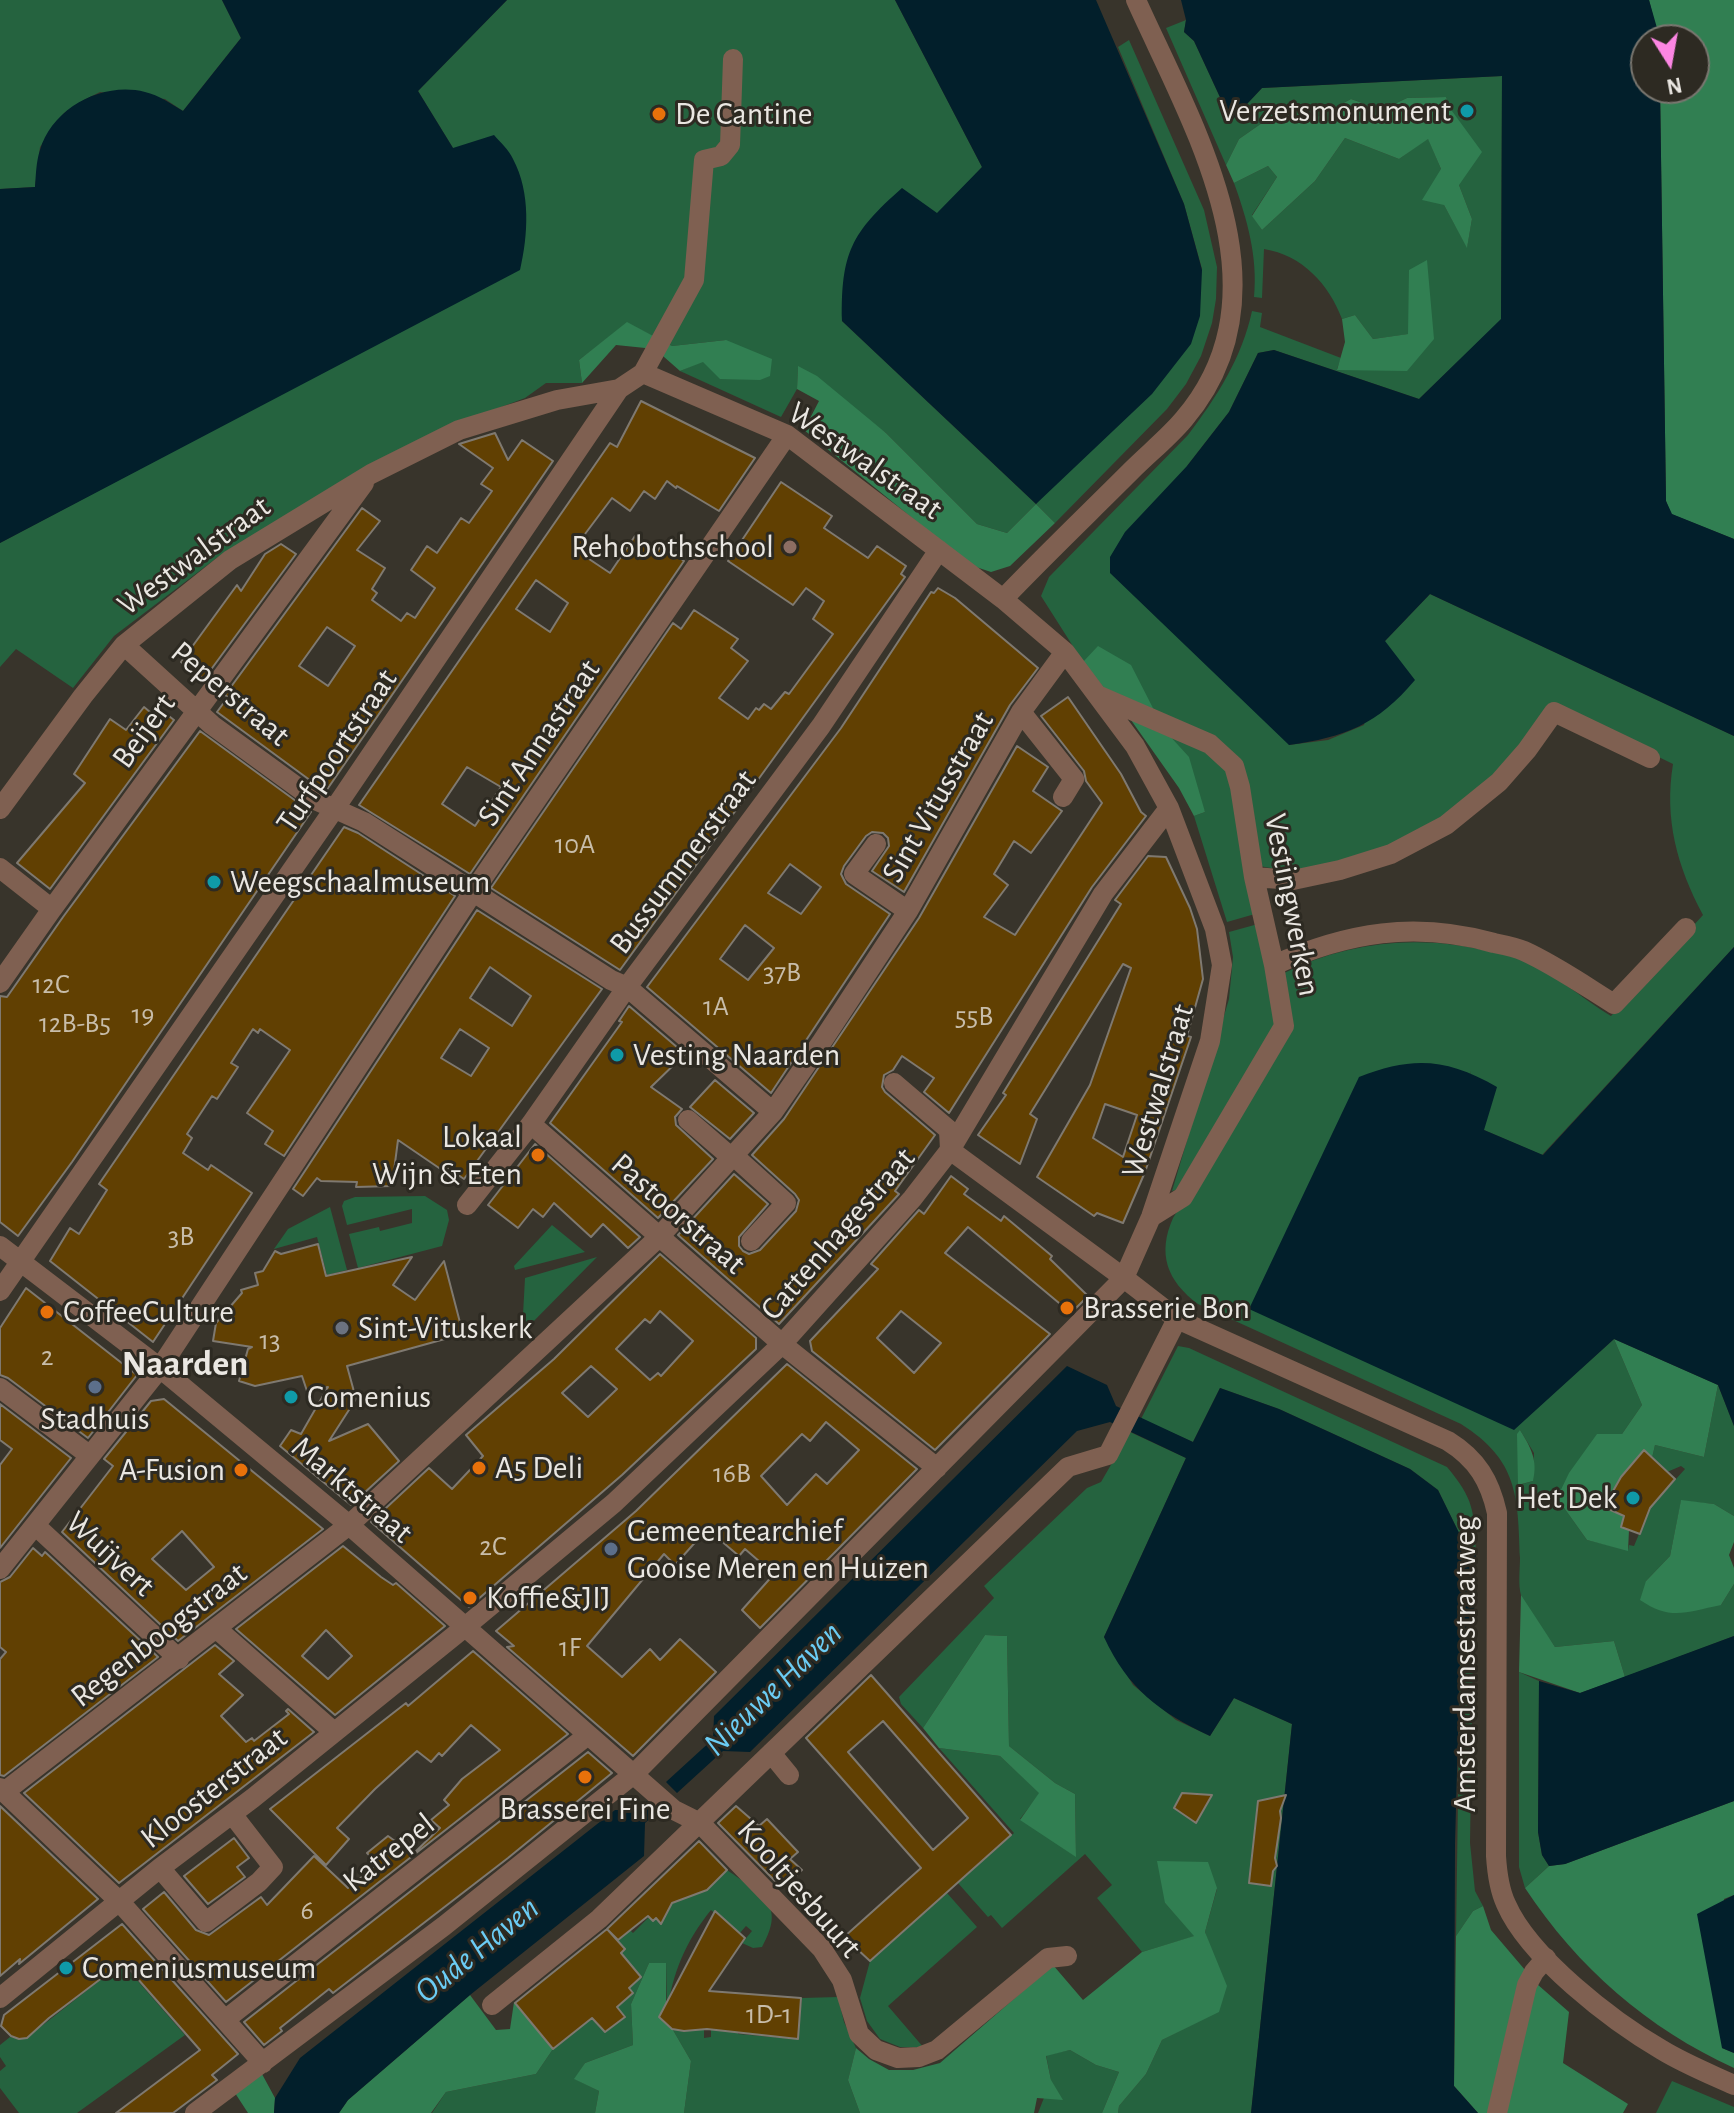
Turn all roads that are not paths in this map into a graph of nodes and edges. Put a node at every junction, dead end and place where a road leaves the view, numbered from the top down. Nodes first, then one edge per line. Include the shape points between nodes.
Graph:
1 (1136, 0) edge
2 (733, 59) dead end
3 (643, 373) junction
4 (619, 389) junction
5 (787, 435) junction
6 (371, 474) junction
7 (939, 550) junction
8 (1003, 599) junction
9 (124, 645) junction
10 (1065, 652) junction
11 (1095, 694) junction
12 (197, 710) junction
13 (1021, 712) junction
14 (1650, 758) dead end
15 (1063, 797) dead end
16 (335, 808) junction
17 (1169, 808) junction
18 (0, 809) edge
19 (876, 844) dead end
20 (1254, 877) junction
21 (5, 879) edge
22 (473, 892) junction
23 (52, 909) junction
24 (908, 911) junction
25 (1686, 928) dead end
26 (1274, 965) junction
27 (0, 983) edge
28 (627, 987) junction
29 (894, 1083) dead end
30 (773, 1112) junction
31 (688, 1120) dead end
32 (531, 1124) junction
33 (950, 1150) junction
34 (733, 1157) junction
35 (467, 1205) dead end
36 (1151, 1217) junction
37 (658, 1238) junction
38 (751, 1241) dead end
39 (0, 1246) edge
40 (21, 1263) junction
41 (1124, 1278) junction
42 (0, 1291) edge
43 (1177, 1319) junction
44 (782, 1344) junction
45 (160, 1368) junction
46 (0, 1388) edge
47 (89, 1455) junction
48 (937, 1468) junction
49 (349, 1525) junction
50 (36, 1526) junction
51 (0, 1569) edge
52 (465, 1627) junction
53 (217, 1629) junction
54 (179, 1659) junction
55 (334, 1732) junction
56 (588, 1735) junction
57 (771, 1753) junction
58 (635, 1773) junction
59 (789, 1775) dead end
60 (2, 1790) edge
61 (662, 1797) joint
62 (232, 1814) junction
63 (700, 1823) junction
64 (160, 1868) junction
65 (119, 1901) junction
66 (1067, 1956) dead end
67 (1546, 1958) junction
68 (0, 1998) edge
69 (492, 2005) dead end
70 (226, 2019) junction
71 (263, 2063) junction
72 (1734, 2085) edge
73 (195, 2113) edge
74 (1497, 2113) edge

1 - 8 street via 1224,208 1233,252 1233,302 1226,339 1215,371 1185,418
2 - 3 street via 730,145 721,156 704,160 694,280
3 - 4 street, Westwalstraat
3 - 5 street, Westwalstraat
4 - 6 street, Westwalstraat via 557,400 459,430
4 - 16 street, Turfpoortstraat
5 - 7 street, Westwalstraat
5 - 22 street, Sint Annastraat
6 - 9 street, Westwalstraat via 230,560
6 - 12 street, Beijert
7 - 8 street, Westwalstraat
7 - 28 street, Bussummerstraat via 821,726
8 - 10 street, Westwalstraat
9 - 12 street, Peperstraat
9 - 18 street, Westwalstraat
10 - 11 street, Westwalstraat
10 - 13 street, Sint Vitusstraat
11 - 17 street, Westwalstraat via 1135,746
11 - 20 street, Vestingwerken via 1210,744 1234,766
12 - 16 street, Peperstraat via 315,800
12 - 23 street, Beijert
13 - 15 street, Sint Vitusstraat via 1074,779
13 - 24 street, Sint Vitusstraat
14 - 20 street via 1554,712 1499,782 1446,825 1391,854 1340,870 1293,880
16 - 22 street, Peperstraat
16 - 40 street, Turfpoortstraat
17 - 33 street, Cattenhagestraat via 1103,894
17 - 36 street, Westwalstraat via 1215,929 1222,965 1210,1041
19 - 24 street, Sint Vitusstraat via 854,874
20 - 26 street, Vestingwerken
21 - 23 street
22 - 28 street, Peperstraat
22 - 45 street, Sint Annastraat
23 - 27 street, Beijert
24 - 30 street, Sint Vitusstraat
25 - 26 street via 1614,1004 1524,951 1467,935 1408,929 1353,937
26 - 36 street, Vestingwerken via 1284,1026 1183,1197
28 - 30 street, Peperstraat
28 - 32 street, Bussummerstraat
29 - 33 street via 949,1130
30 - 34 street, Sint Vitusstraat
31 - 34 street
32 - 35 street, Bussummerstraat
32 - 37 street, Pastoorstraat
33 - 41 street, Amsterdamsestraatweg
33 - 44 street, Cattenhagestraat
34 - 37 street, Sint Vitusstraat
34 - 38 street via 786,1203
36 - 41 street, Westwalstraat
37 - 44 street, Pastoorstraat
37 - 49 street, Sint Vitusstraat
39 - 40 street, Marktstraat
40 - 42 street, Turfpoortstraat
40 - 45 street, Marktstraat
41 - 43 street, Amsterdamsestraatweg
41 - 48 street
43 - 57 street, Kooltjesbuurt via 1108,1455 1068,1467
43 - 67 street, Amsterdamsestraatweg via 1448,1441 1481,1469 1493,1495 1498,1534 1497,1872 1511,1915
44 - 48 street, Pastoorstraat
44 - 52 street, Cattenhagestraat via 614,1503
45 - 47 street, Sint Annastraat
45 - 49 street, Marktstraat
46 - 47 street
47 - 50 street, Sint Annastraat
48 - 58 street
49 - 52 street, Marktstraat
49 - 53 street, Regenboogstraat
50 - 51 street, Sint Annastraat
50 - 54 street, Wuijvert
52 - 55 street, Kloosterstraat
52 - 56 street, Marktstraat
53 - 54 street, Regenboogstraat
53 - 55 street
54 - 60 street, Regenboogstraat
55 - 62 street, Kloosterstraat
56 - 58 street, Marktstraat
56 - 70 street, Katrepel
57 - 59 street
57 - 63 street, Kooltjesbuurt
58 - 61 street, Marktstraat
58 - 71 street
60 - 65 street
61 - 63 street, Kooltjesbuurt
62 - 64 street, Kloosterstraat
62 - 64 street via 273,1867 206,1922
63 - 66 street, Kooltjesbuurt via 822,1949 842,1980 859,2034 876,2050 898,2058 937,2050 1048,1958
63 - 69 street, Kooltjesbuurt via 599,1919
64 - 65 street, Kloosterstraat
65 - 68 street, Kloosterstraat
65 - 70 street
67 - 72 street, Amsterdamsestraatweg via 1645,2040
67 - 74 street via 1527,1985
70 - 71 street
71 - 73 street

